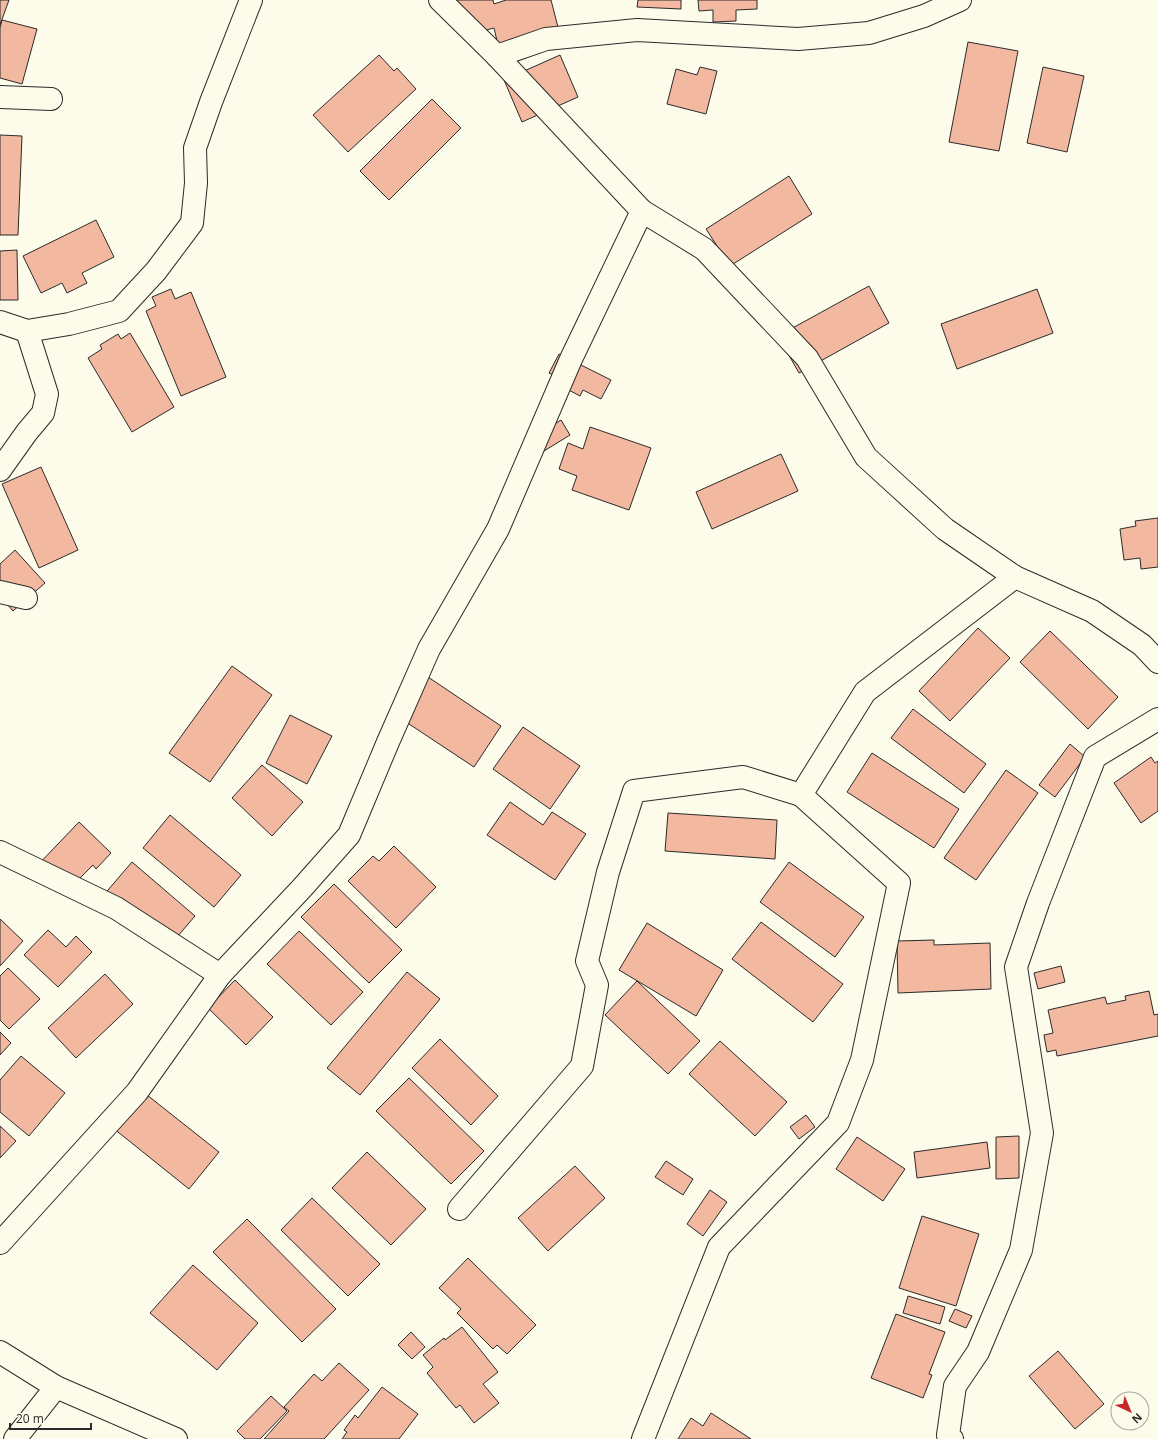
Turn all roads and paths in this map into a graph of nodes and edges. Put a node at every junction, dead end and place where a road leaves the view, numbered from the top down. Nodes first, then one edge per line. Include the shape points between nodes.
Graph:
1 (251, 0) edge
2 (440, 0) edge
3 (960, 0) edge
4 (497, 56) junction
5 (0, 97) edge
6 (51, 99) dead end
7 (642, 211) junction
8 (0, 322) edge
9 (27, 331) junction
10 (0, 470) edge
11 (1015, 577) junction
12 (0, 592) edge
13 (26, 598) dead end
14 (1158, 662) edge
15 (1158, 719) edge
16 (801, 795) junction
17 (0, 852) edge
18 (220, 975) junction
19 (459, 1209) dead end
20 (0, 1242) edge
21 (0, 1352) edge
22 (56, 1387) junction
23 (15, 1439) edge
24 (176, 1439) edge
25 (643, 1439) edge
26 (952, 1439) edge

1 - 9 street via 195,148 196,183 192,223 156,271 118,311 69,324
2 - 4 street
3 - 4 street via 924,16 869,33 798,39 637,30 546,39
4 - 7 street
5 - 6 street
7 - 11 street via 704,249 807,358 866,457 945,529
7 - 18 street via 572,359 498,529 429,649 349,835
8 - 9 street
9 - 10 street via 47,394 43,413
11 - 14 street via 1092,612 1142,644
11 - 16 street via 865,692
12 - 13 street
15 - 26 street via 1095,757 1016,967 1042,1133 1021,1250 978,1352 955,1386 948,1435
16 - 19 street via 743,777 634,791 608,872 587,961 597,985 582,1066
16 - 25 street via 898,883 862,1060 838,1123 719,1247
17 - 18 street via 116,908
18 - 20 street via 137,1092
21 - 22 street
22 - 23 street
22 - 24 street

